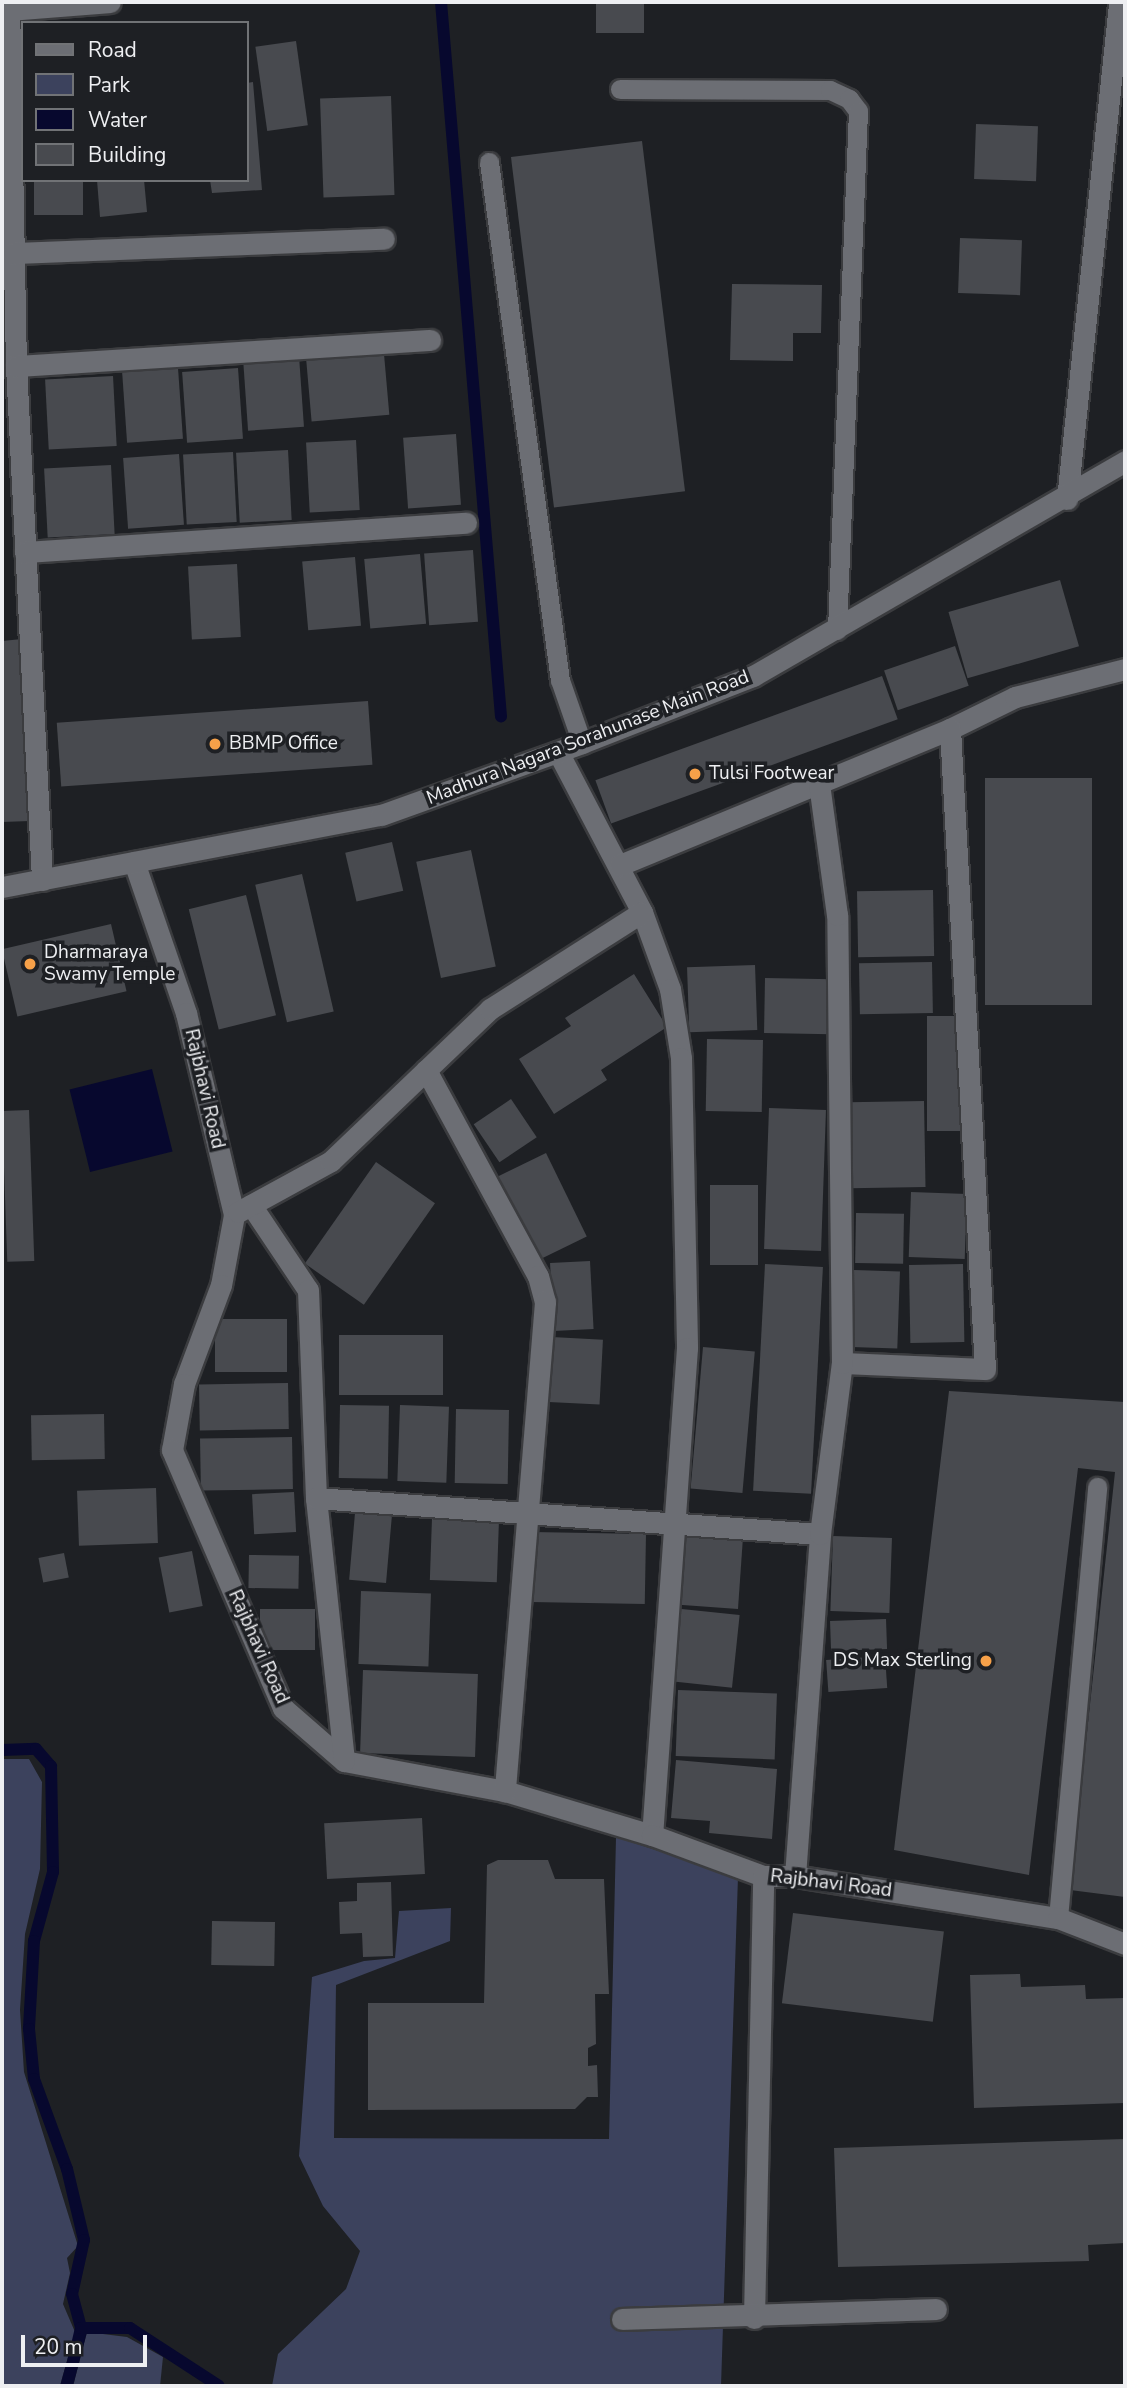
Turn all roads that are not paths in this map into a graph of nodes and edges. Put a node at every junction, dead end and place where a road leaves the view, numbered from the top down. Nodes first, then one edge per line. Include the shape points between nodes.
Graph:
1 (110, 2) edge
2 (1119, 2) edge
3 (9, 6) edge
4 (620, 89) dead end
5 (489, 162) dead end
6 (384, 239) dead end
7 (13, 253) junction
8 (430, 340) dead end
9 (16, 366) junction
10 (1125, 461) edge
11 (1067, 499) junction
12 (466, 523) dead end
13 (25, 552) junction
14 (837, 630) junction
15 (1125, 669) edge
16 (950, 730) junction
17 (582, 743) junction
18 (558, 752) junction
19 (819, 784) junction
20 (134, 862) junction
21 (620, 865) junction
22 (42, 880) junction
23 (2, 887) edge
24 (642, 912) junction
25 (426, 1070) junction
26 (242, 1210) junction
27 (842, 1363) junction
28 (1097, 1488) dead end
29 (317, 1498) junction
30 (527, 1514) junction
31 (674, 1521) junction
32 (820, 1534) junction
33 (344, 1761) junction
34 (505, 1791) junction
35 (652, 1835) junction
36 (795, 1876) junction
37 (763, 1877) junction
38 (1058, 1918) junction
39 (1125, 1944) edge
40 (936, 2309) dead end
41 (754, 2318) junction
42 (622, 2319) dead end

1 - 3 street
2 - 11 street
3 - 7 street
4 - 14 lane via 830,90 849,99 858,111
5 - 17 lane via 560,680
6 - 7 street
7 - 9 street
8 - 9 street
9 - 13 street
10 - 11 street, Madhura Nagara Sorahunase Main Road
11 - 14 street, Madhura Nagara Sorahunase Main Road
12 - 13 street
13 - 22 street
14 - 17 street, Madhura Nagara Sorahunase Main Road via 753,676
15 - 16 street via 1039,688
16 - 19 street
16 - 27 street via 985,1369
17 - 18 street, Madhura Nagara Sorahunase Main Road
18 - 20 street, Madhura Nagara Sorahunase Main Road via 382,816
18 - 21 street
19 - 21 street
19 - 27 street via 837,915
20 - 22 street, Madhura Nagara Sorahunase Main Road
20 - 26 street, Rajbhavi Road via 186,1013
21 - 24 street
22 - 23 street, Madhura Nagara Sorahunase Main Road
24 - 25 street via 490,1009
24 - 31 street via 670,989 681,1058 687,1348
25 - 26 street via 331,1161
25 - 30 street via 543,1290
26 - 29 street via 308,1290
26 - 33 street, Rajbhavi Road via 221,1285 184,1384 172,1450 283,1708
27 - 32 street
28 - 38 lane
29 - 30 street
29 - 33 street
30 - 31 street
30 - 34 street
31 - 32 street
31 - 35 street
32 - 36 street
33 - 34 street, Rajbhavi Road
34 - 35 street, Rajbhavi Road
35 - 37 street, Rajbhavi Road
36 - 37 street, Rajbhavi Road
36 - 38 street, Rajbhavi Road
37 - 41 street
38 - 39 street, Rajbhavi Road
40 - 41 street
41 - 42 street

